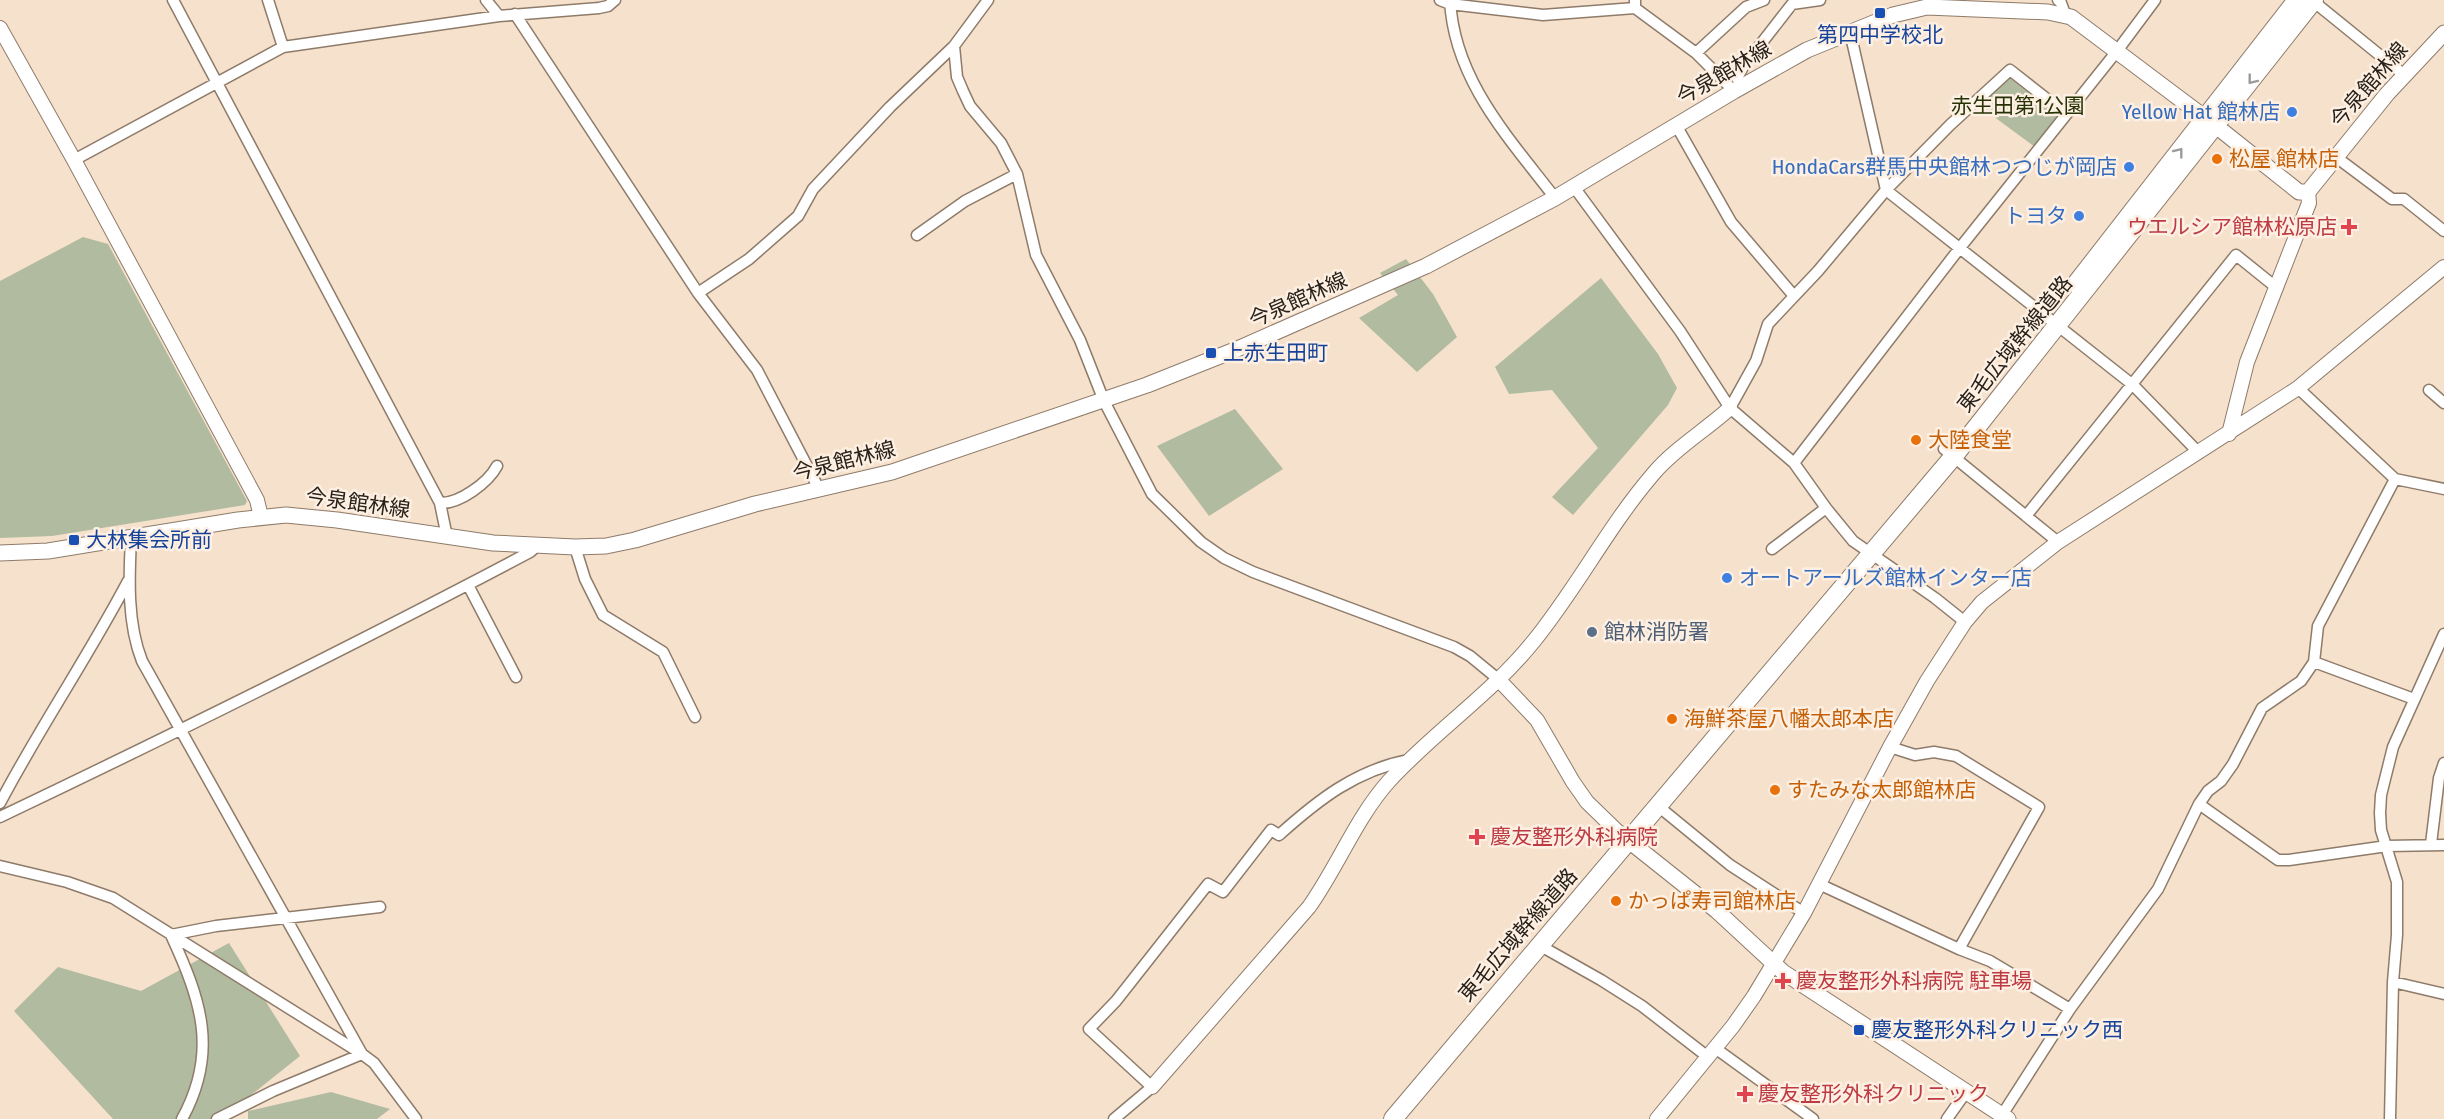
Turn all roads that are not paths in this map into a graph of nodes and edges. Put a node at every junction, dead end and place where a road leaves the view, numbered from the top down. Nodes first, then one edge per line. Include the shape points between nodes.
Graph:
1 (173, 0) edge
2 (268, 0) edge
3 (486, 0) edge
4 (615, 0) edge
5 (988, 0) edge
6 (1764, 0) edge
7 (1820, 0) edge
8 (2058, 0) edge
9 (2155, 0) edge
10 (2308, 0) edge
11 (1447, 1) edge
12 (1791, 1) edge
13 (1922, 3) edge
14 (1635, 4) edge
15 (2065, 14) junction
16 (515, 15) junction
17 (499, 16) junction
18 (0, 28) edge
19 (1850, 32) junction
20 (2444, 33) edge
21 (954, 46) junction
22 (283, 47) junction
23 (2117, 51) junction
24 (1696, 53) junction
25 (2403, 74) junction
26 (217, 83) junction
27 (1737, 88) junction
28 (2066, 114) junction
29 (2211, 122) junction
30 (1676, 125) junction
31 (2336, 157) junction
32 (74, 160) junction
33 (1017, 174) junction
34 (1574, 187) junction
35 (1886, 190) junction
36 (2308, 192) junction
37 (1555, 198) junction
38 (2444, 231) edge
39 (917, 235) dead end
40 (1959, 249) junction
41 (2442, 273) edge
42 (2277, 288) junction
43 (698, 293) junction
44 (1794, 296) junction
45 (2053, 323) junction
46 (2133, 385) junction
47 (2298, 388) junction
48 (2429, 390) dead end
49 (1104, 401) junction
50 (2444, 403) edge
51 (1730, 408) junction
52 (2229, 434) junction
53 (1949, 453) junction
54 (2199, 453) junction
55 (1794, 463) junction
56 (497, 466) dead end
57 (2395, 479) junction
58 (819, 489) junction
59 (2444, 489) edge
60 (440, 503) junction
61 (1826, 508) junction
62 (2026, 516) junction
63 (261, 517) junction
64 (447, 537) junction
65 (131, 538) junction
66 (2058, 542) junction
67 (537, 546) junction
68 (575, 547) junction
69 (1772, 549) dead end
70 (1867, 550) junction
71 (0, 553) edge
72 (129, 581) junction
73 (468, 585) junction
74 (1965, 622) junction
75 (2444, 634) edge
76 (2440, 649) edge
77 (2314, 662) junction
78 (516, 677) dead end
79 (1498, 679) junction
80 (2414, 699) junction
81 (695, 717) dead end
82 (182, 730) junction
83 (1890, 747) junction
84 (1409, 760) junction
85 (2444, 763) edge
86 (2441, 778) edge
87 (0, 803) edge
88 (2199, 804) junction
89 (1658, 806) junction
90 (0, 817) edge
91 (1623, 837) junction
92 (2431, 844) junction
93 (2444, 845) edge
94 (2387, 846) junction
95 (0, 866) edge
96 (1819, 884) junction
97 (380, 907) dead end
98 (1804, 913) junction
99 (285, 919) junction
100 (171, 935) junction
101 (1539, 945) junction
102 (1959, 949) junction
103 (1773, 965) junction
104 (2393, 982) junction
105 (2444, 994) edge
106 (2070, 1009) junction
107 (1711, 1053) junction
108 (362, 1054) junction
109 (1152, 1087) junction
110 (1966, 1092) junction
111 (2005, 1117) edge
112 (182, 1119) edge
113 (217, 1119) edge
114 (416, 1119) edge
115 (1114, 1119) edge
116 (1378, 1119) edge
117 (1393, 1119) edge
118 (1657, 1119) edge
119 (1813, 1119) edge
120 (1947, 1119) edge
121 (2390, 1119) edge

1 - 26 street
2 - 22 street
3 - 17 street
4 - 16 street via 599,8
5 - 21 street
6 - 24 street via 1746,7
7 - 12 street
8 - 15 street
9 - 23 street
10 - 25 street
10 - 29 highway, 東毛広域幹線道路
11 - 14 street via 1542,15
11 - 37 street via 1464,67 1496,122
12 - 27 street via 1743,67
13 - 15 main road, 今泉館林線
13 - 19 main road, 今泉館林線
14 - 24 street
15 - 23 main road
16 - 17 street
16 - 43 street
17 - 22 street
18 - 32 street
19 - 27 main road, 今泉館林線
19 - 35 street
20 - 25 main road, 今泉館林線
21 - 33 street via 957,77 970,106 1001,143
21 - 43 street via 813,189 798,216 748,259
22 - 26 street
23 - 28 street
23 - 29 main road
24 - 27 street
25 - 31 main road, 今泉館林線
26 - 32 street
26 - 60 street
27 - 30 main road, 今泉館林線
28 - 35 street via 2010,70
28 - 40 street
29 - 36 main road via 2299,192
29 - 45 highway, 東毛広域幹線道路
30 - 34 main road, 今泉館林線
30 - 44 street via 1731,222
31 - 36 main road, 今泉館林線
31 - 38 street via 2392,199 2404,199
32 - 63 street via 257,500
33 - 39 street via 965,201
33 - 49 street via 1036,255 1080,340
34 - 37 main road, 今泉館林線
34 - 51 street via 1680,331
35 - 40 street
35 - 44 street
36 - 42 street via 2309,203
37 - 49 main road, 今泉館林線 via 1426,266 1235,350
40 - 45 street
40 - 55 street
41 - 47 street
42 - 46 street via 2236,255
42 - 52 street via 2247,362
43 - 58 street via 758,370
44 - 51 street via 1768,324 1756,361
45 - 46 street
45 - 53 highway, 東毛広域幹線道路
46 - 54 street
46 - 62 street
47 - 52 street
47 - 57 street
48 - 50 street
49 - 58 main road, 今泉館林線 via 892,472
49 - 79 street via 1152,494 1209,548 1253,572 1454,647
51 - 55 street
51 - 79 street via 1656,470 1533,643
52 - 54 street
53 - 62 street
53 - 70 highway, 東毛広域幹線道路
54 - 66 street
55 - 61 street
56 - 60 street via 482,485 447,504
57 - 59 street
57 - 77 street via 2318,626
58 - 68 main road, 今泉館林線 via 635,540
60 - 64 street
61 - 69 street
61 - 70 street
62 - 66 street
63 - 64 main road, 今泉館林線 via 311,517
63 - 65 main road, 今泉館林線
64 - 67 main road, 今泉館林線
65 - 71 main road, 今泉館林線 via 48,551
65 - 72 street
66 - 74 street via 2001,585
67 - 68 main road, 今泉館林線
67 - 73 street
68 - 81 street via 603,615 663,652
70 - 74 street
70 - 89 highway, 東毛広域幹線道路
70 - 91 highway, 東毛広域幹線道路
72 - 82 street via 137,648
72 - 87 street
73 - 78 street
73 - 82 street
74 - 83 street
75 - 76 street
76 - 80 street
77 - 80 street
77 - 88 street via 2301,681 2262,708 2233,764
79 - 84 street
79 - 91 street via 1542,727 1587,801
80 - 94 street via 2392,747 2381,795 2381,830
82 - 90 street
82 - 99 street
83 - 96 street
83 - 102 street via 1915,755 1934,752 1956,756 2039,807
84 - 109 street via 1375,798 1309,907
84 - 109 street via 1375,769 1317,801 1279,835 1271,830 1223,891 1208,884 1116,1001 1089,1029
85 - 86 street
86 - 92 street
88 - 94 street via 2278,860
88 - 106 street via 2158,889
89 - 91 highway, 東毛広域幹線道路
89 - 98 street via 1730,865
91 - 101 highway, 東毛広域幹線道路
91 - 103 main road via 1717,911
91 - 116 highway, 東毛広域幹線道路
92 - 93 street
92 - 94 street
94 - 104 street via 2397,882
95 - 100 street via 93,890
96 - 98 street
96 - 102 street
97 - 99 street
98 - 103 street
99 - 100 street
99 - 108 street
100 - 108 street
100 - 112 street via 197,998 204,1041 198,1085
101 - 107 street via 1601,980
101 - 117 highway, 東毛広域幹線道路
102 - 106 street via 1990,961
103 - 107 street
103 - 110 main road
104 - 105 street
104 - 121 street
106 - 111 street
107 - 118 street
107 - 119 street
108 - 113 street
108 - 114 street via 374,1063
109 - 115 street
110 - 111 main road
110 - 120 street

